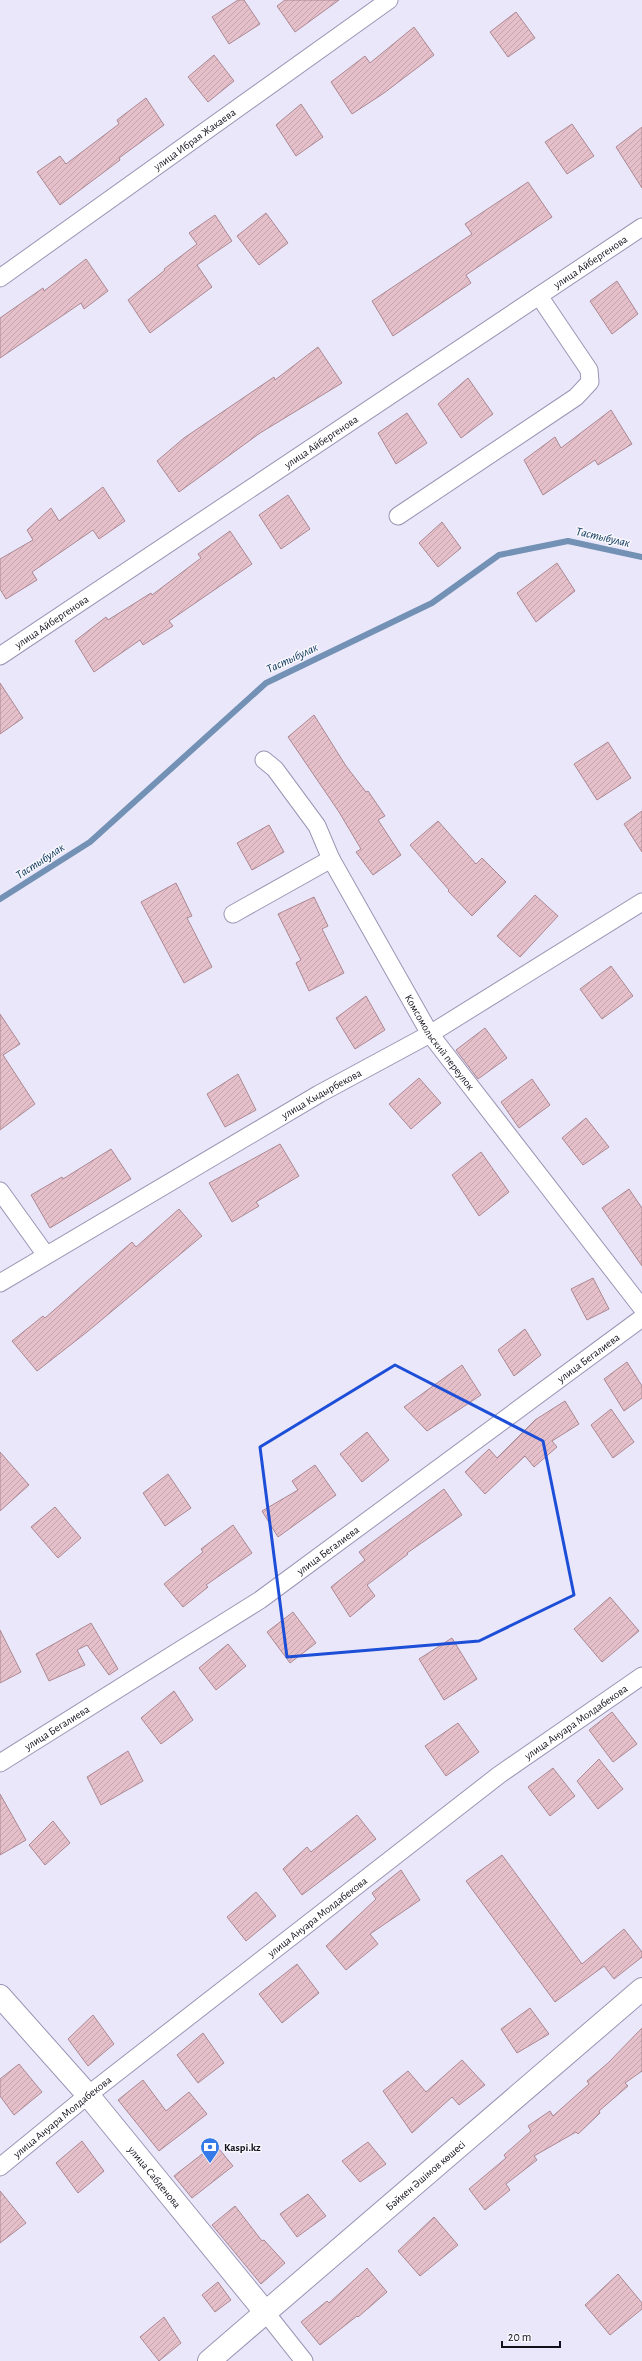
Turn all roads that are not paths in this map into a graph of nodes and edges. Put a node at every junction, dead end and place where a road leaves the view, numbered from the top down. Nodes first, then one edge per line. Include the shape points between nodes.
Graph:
1 (388, 0) edge
2 (642, 227) edge
3 (0, 278) edge
4 (539, 296) junction
5 (398, 516) dead end
6 (0, 656) edge
7 (264, 760) dead end
8 (331, 860) junction
9 (642, 902) edge
10 (234, 914) dead end
11 (430, 1034) junction
12 (0, 1191) edge
13 (46, 1255) junction
14 (0, 1283) edge
15 (642, 1308) edge
16 (642, 1318) edge
17 (642, 1676) edge
18 (0, 1763) edge
19 (642, 1989) edge
20 (0, 1996) edge
21 (88, 2095) junction
22 (0, 2167) edge
23 (266, 2313) junction
24 (209, 2361) edge
25 (304, 2361) edge

1 - 3 street, улица Ибрая Жакаева
2 - 4 street, улица Айбергенова
4 - 5 street via 589,370 590,382 576,397
4 - 6 street, улица Айбергенова
7 - 8 street, Комсомольский переулок via 275,769 316,826
8 - 10 street
8 - 11 street, Комсомольский переулок
9 - 11 street, улица Кыдырбекова via 524,978
11 - 13 street, улица Кыдырбекова via 319,1094
11 - 15 street, Комсомольский переулок
12 - 13 street
13 - 14 street, улица Кыдырбекова
16 - 18 street, улица Бегалиева via 260,1600
17 - 21 street, улица Ануара Молдабекова via 499,1775
19 - 23 main road, Бәйкен Әшімов көшесі
20 - 21 main road, улица Сабденова
21 - 22 street, улица Ануара Молдабекова
21 - 23 main road, улица Сабденова
23 - 24 main road, Бәйкен Әшімов көшесі
23 - 25 street, улица Сабденова

